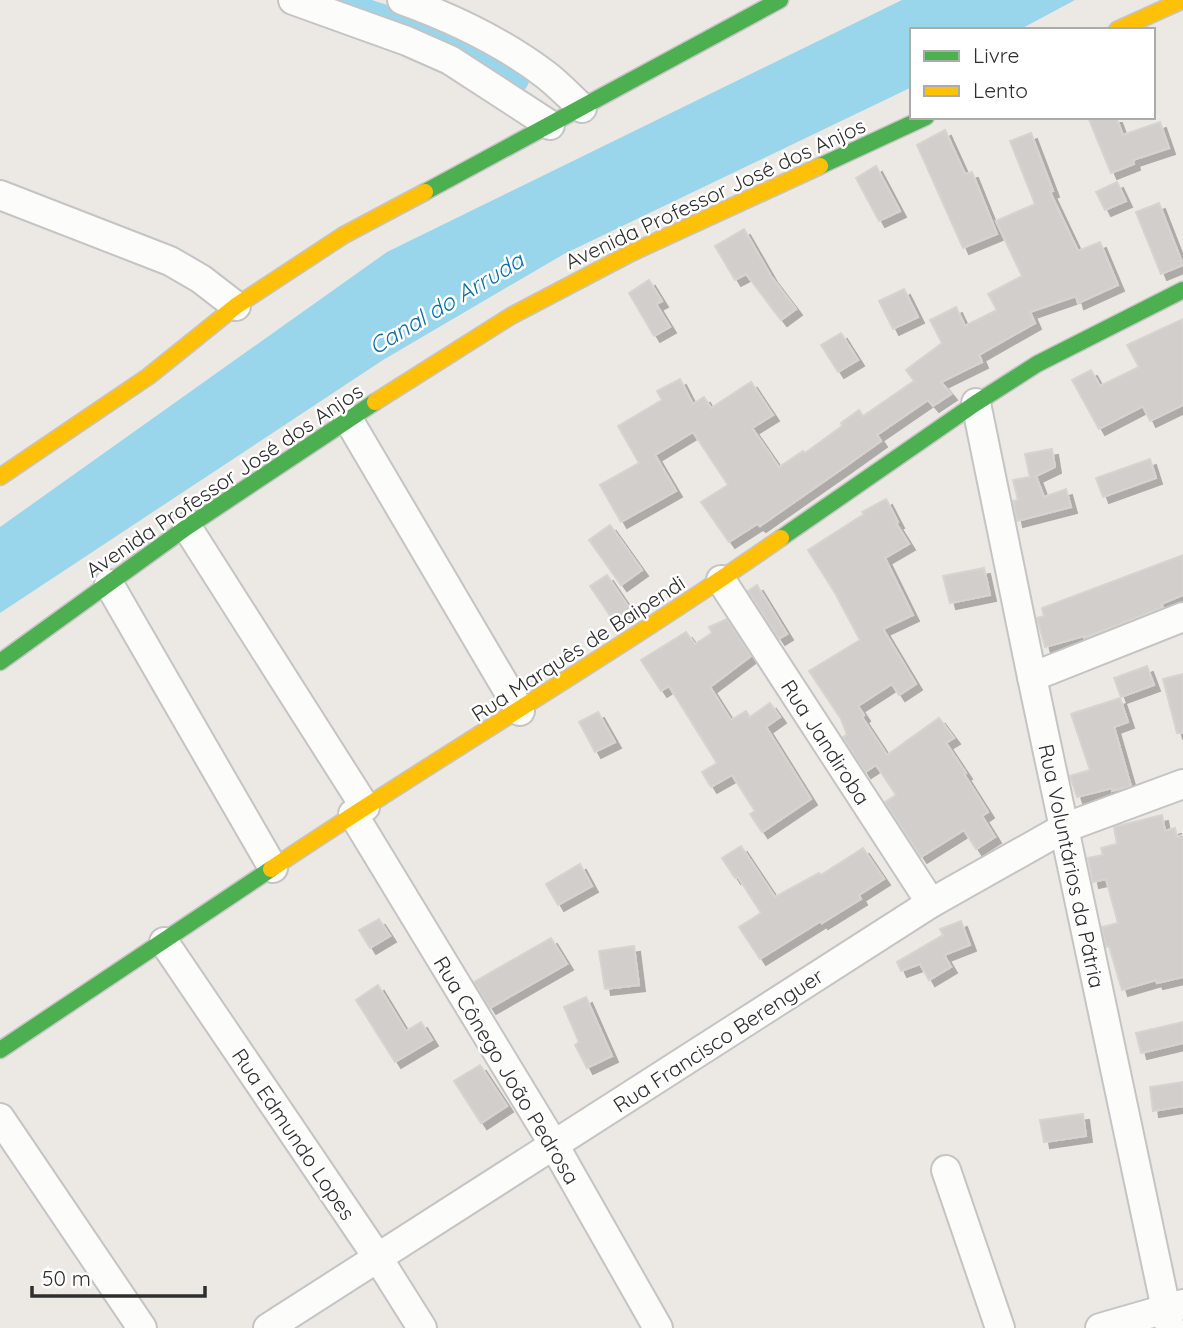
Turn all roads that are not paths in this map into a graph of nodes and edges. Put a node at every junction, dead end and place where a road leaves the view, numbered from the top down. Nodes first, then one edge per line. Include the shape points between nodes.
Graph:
1 (293, 0) edge
2 (402, 0) edge
3 (780, 0) edge
4 (1183, 0) edge
5 (1121, 28) edge
6 (582, 108) junction
7 (922, 119) edge
8 (550, 125) junction
9 (0, 195) edge
10 (1183, 290) edge
11 (236, 306) junction
12 (976, 402) junction
13 (348, 419) junction
14 (0, 477) edge
15 (187, 527) junction
16 (721, 580) junction
17 (109, 584) junction
18 (1183, 617) edge
19 (0, 662) edge
20 (1032, 677) junction
21 (520, 711) junction
22 (1183, 784) edge
23 (359, 811) junction
24 (1064, 828) junction
25 (273, 868) junction
26 (931, 903) junction
27 (164, 942) junction
28 (0, 1050) edge
29 (0, 1118) edge
30 (554, 1146) junction
31 (946, 1170) dead end
32 (378, 1258) junction
33 (1173, 1314) edge
34 (142, 1328) edge
35 (268, 1328) edge
36 (422, 1328) edge
37 (658, 1328) edge
38 (1000, 1328) edge
39 (1100, 1328) edge

1 - 8 street via 450,60
2 - 6 street via 460,24 520,57
3 - 6 main road
4 - 5 main road
6 - 8 main road
7 - 13 main road, Avenida Professor José dos Anjos via 619,259 511,316
8 - 11 main road via 344,235
9 - 11 street via 170,261
10 - 12 main road, Rua Marquês de Baipendi via 1037,364
11 - 14 main road via 149,376
12 - 16 main road, Rua Marquês de Baipendi
12 - 20 street, Rua Voluntários da Pátria
13 - 15 main road, Avenida Professor José dos Anjos
13 - 21 street
15 - 17 main road, Avenida Professor José dos Anjos
15 - 23 street, Rua Cônego João Pedrosa
16 - 21 main road, Rua Marquês de Baipendi
16 - 26 street, Rua Jandiroba
17 - 19 main road, Avenida Professor José dos Anjos
17 - 25 street
18 - 20 street
20 - 24 street, Rua Voluntários da Pátria
21 - 23 main road, Rua Marquês de Baipendi
22 - 24 street, Rua Francisco Berenguer
23 - 25 main road, Rua Marquês de Baipendi
23 - 30 street, Rua Cônego João Pedrosa
24 - 26 street, Rua Francisco Berenguer
24 - 33 street, Rua Voluntários da Pátria
25 - 27 main road, Rua Marquês de Baipendi
26 - 30 street, Rua Francisco Berenguer
27 - 28 main road, Rua Marquês de Baipendi
27 - 32 street, Rua Edmundo Lopes
29 - 34 street
30 - 32 street, Rua Francisco Berenguer
30 - 37 street, Rua Cônego João Pedrosa
31 - 38 street
32 - 35 street, Rua Francisco Berenguer
32 - 36 street, Rua Edmundo Lopes
33 - 39 street

